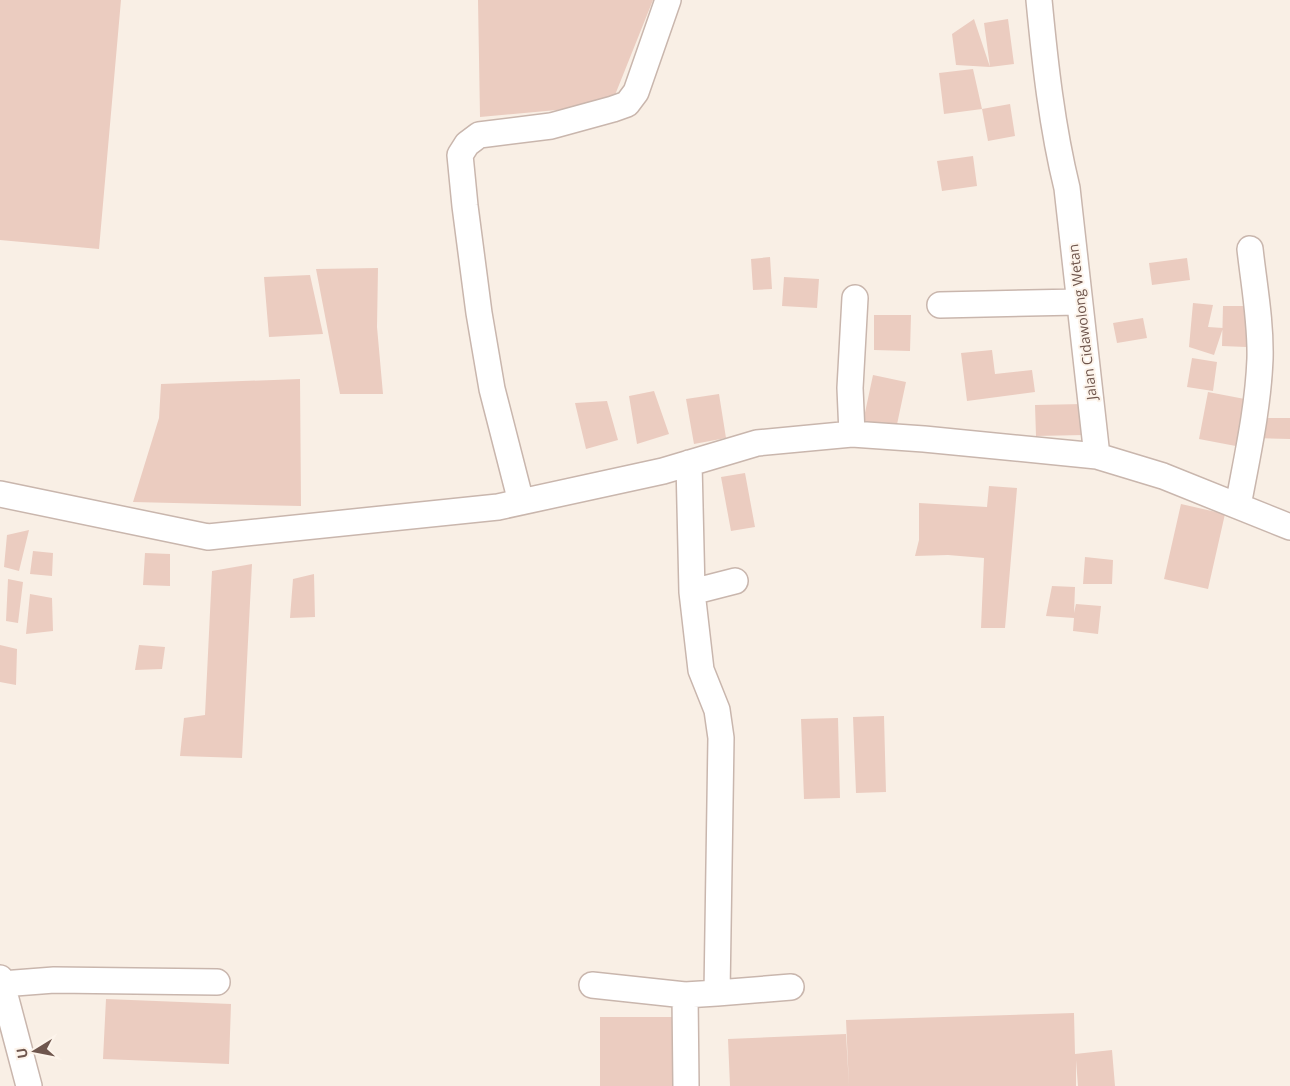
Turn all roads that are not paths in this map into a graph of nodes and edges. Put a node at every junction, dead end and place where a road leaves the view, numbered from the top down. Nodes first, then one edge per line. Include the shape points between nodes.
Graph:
1 (668, 0) edge
2 (1039, 0) edge
3 (1250, 249) dead end
4 (854, 298) dead end
5 (1078, 302) junction
6 (940, 305) dead end
7 (852, 434) junction
8 (1097, 456) junction
9 (689, 463) junction
10 (0, 494) edge
11 (521, 502) junction
12 (1238, 506) junction
13 (1290, 527) edge
14 (735, 580) dead end
15 (692, 592) junction
16 (1, 981) edge
17 (218, 982) dead end
18 (592, 985) dead end
19 (791, 987) dead end
20 (717, 993) junction
21 (685, 995) junction
22 (28, 1086) edge
23 (686, 1086) edge

1 - 11 street via 636,92 627,104 551,126 479,135 467,144 460,155 464,206 492,389
2 - 5 street, Jalan Cidawolong Wetan via 1059,156 1067,188
3 - 12 street via 1260,359 1256,406
4 - 7 street via 850,388
5 - 6 street
5 - 8 street, Jalan Cidawolong Wetan
7 - 8 street
7 - 9 street via 757,443
8 - 12 street via 1163,476
9 - 11 street
9 - 15 street
10 - 11 street via 208,537
12 - 13 street
14 - 15 street
15 - 20 street via 701,670 717,710 721,738
16 - 17 street
16 - 22 street
18 - 21 street
19 - 20 street
20 - 21 street
21 - 23 street

